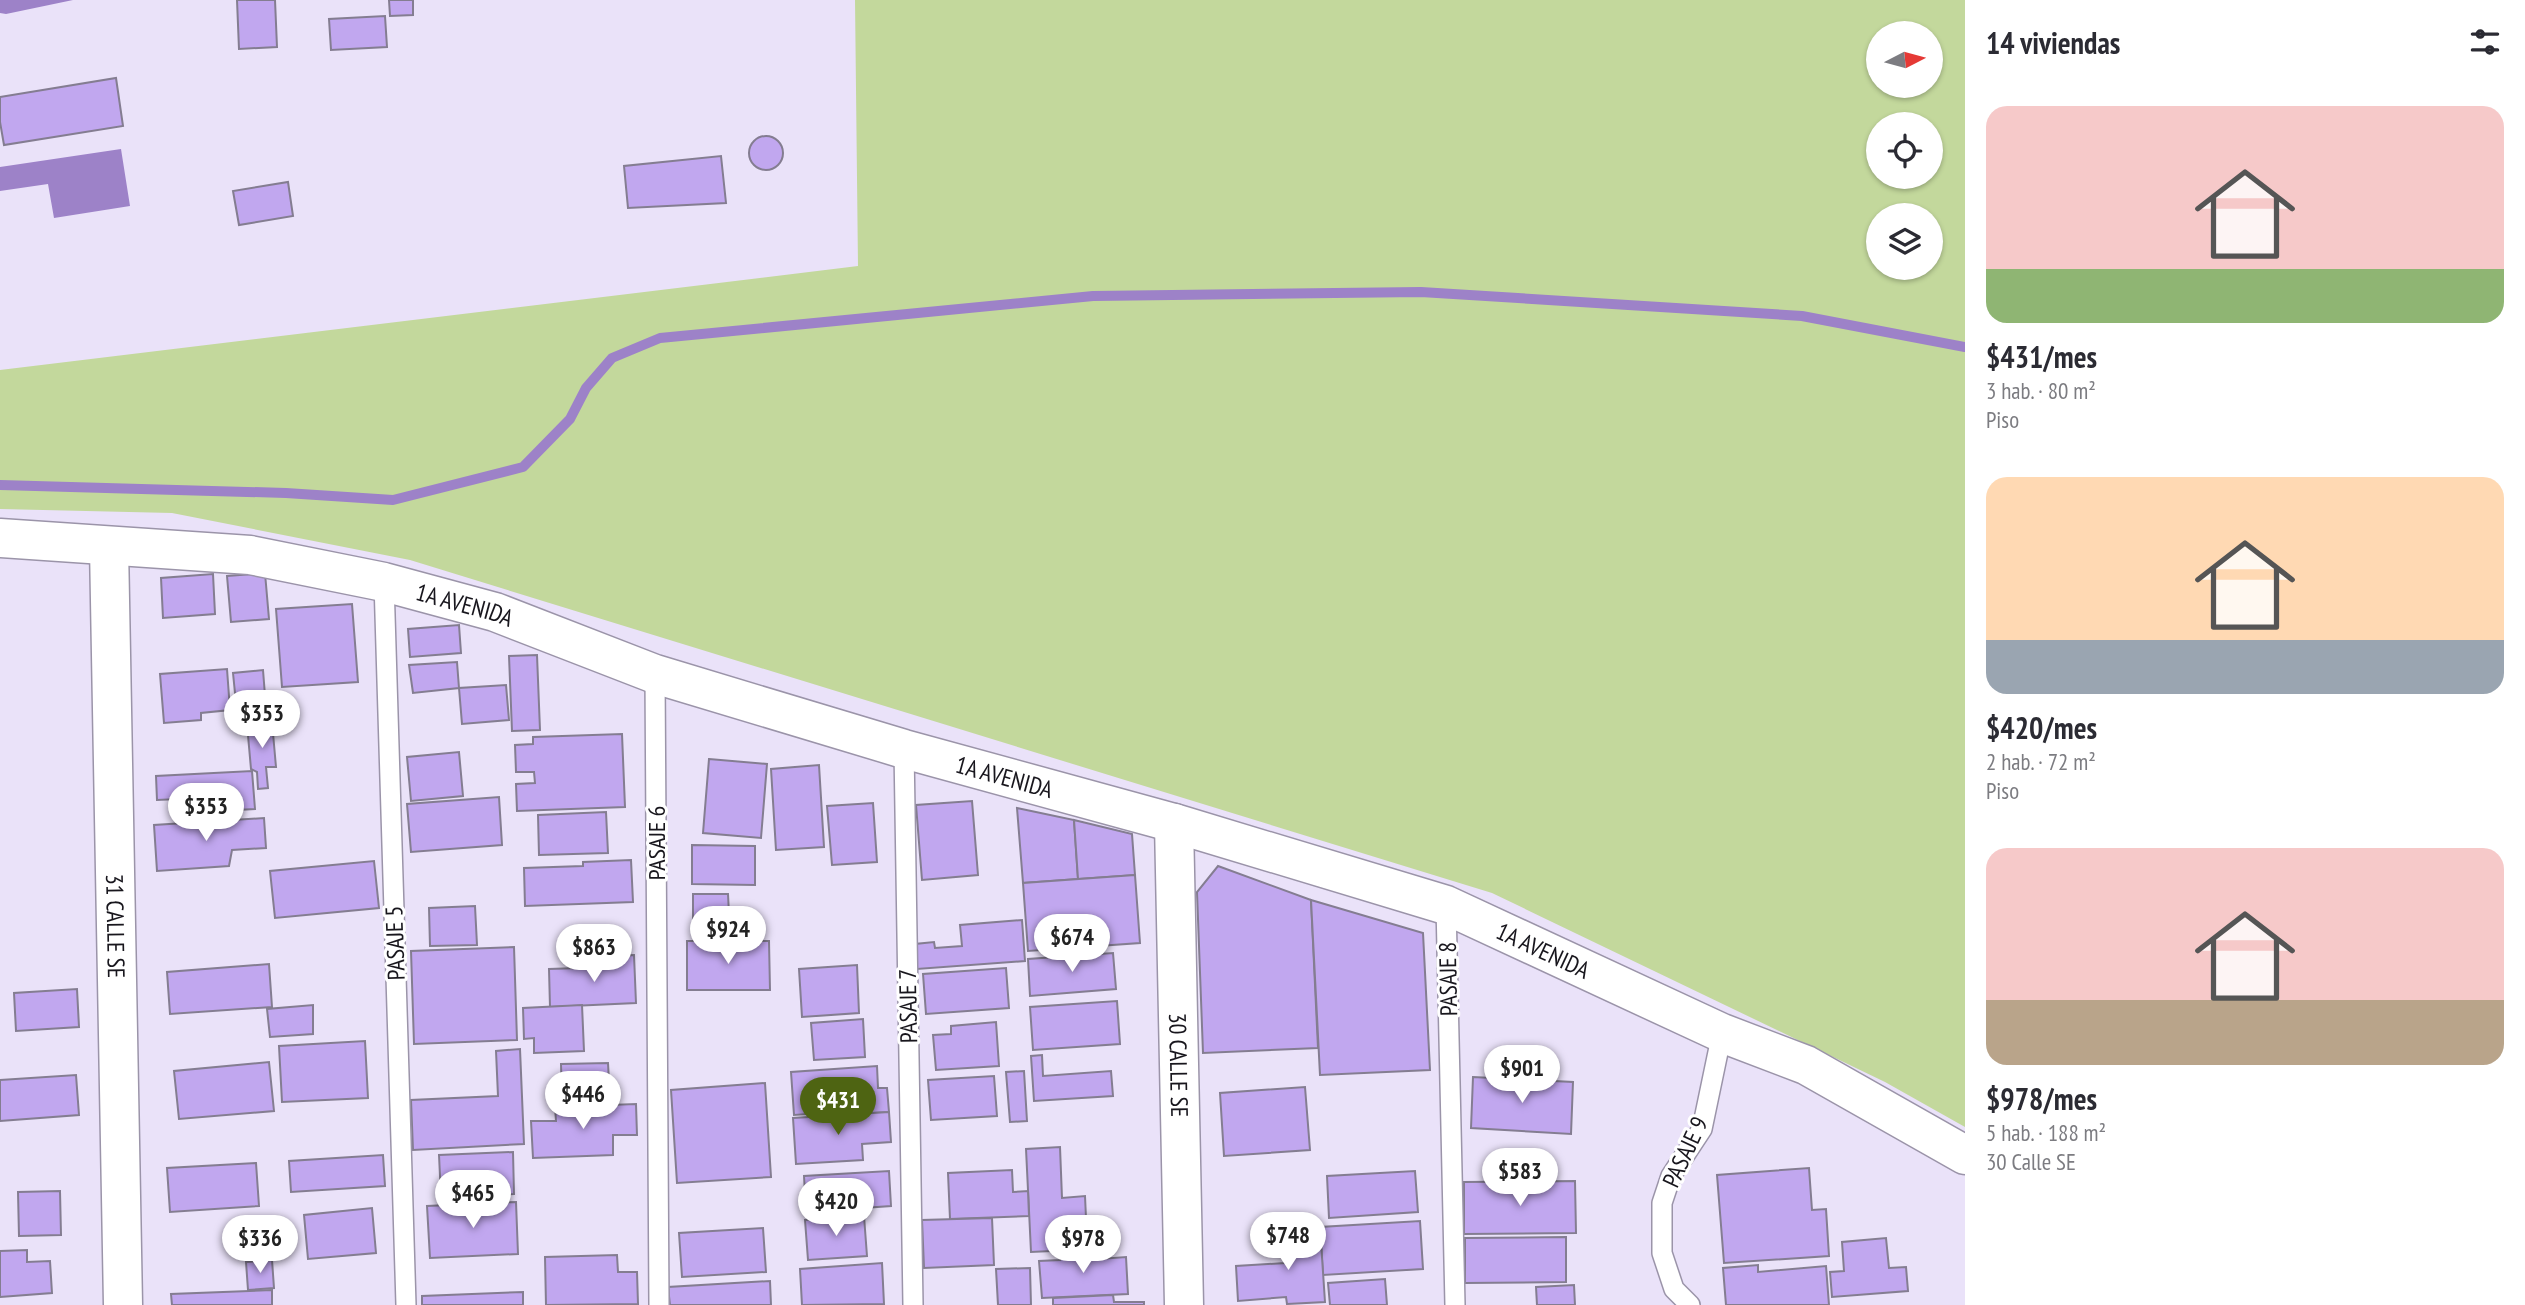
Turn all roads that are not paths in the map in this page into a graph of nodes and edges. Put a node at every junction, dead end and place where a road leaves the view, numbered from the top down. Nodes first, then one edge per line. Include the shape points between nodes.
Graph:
1 (0, 538) edge
2 (108, 546) junction
3 (384, 582) junction
4 (655, 674) junction
5 (904, 749) junction
6 (1174, 824) junction
7 (1446, 905) junction
8 (1722, 1033) junction
9 (1965, 1155) edge
10 (123, 1305) edge
11 (406, 1305) edge
12 (659, 1305) edge
13 (913, 1305) edge
14 (1184, 1305) edge
15 (1455, 1305) edge
16 (1690, 1305) edge

1 - 2 street, 1A AVENIDA
2 - 3 street, 1A AVENIDA via 250,555
2 - 10 street, 31 CALLE SE
3 - 4 street, 1A AVENIDA via 495,612
3 - 11 lane, PASAJE 5
4 - 5 street, 1A AVENIDA
4 - 12 lane, PASAJE 6
5 - 6 street, 1A AVENIDA
5 - 13 lane, PASAJE 7
6 - 7 street, 1A AVENIDA
6 - 14 street, 30 CALLE SE
7 - 8 street, 1A AVENIDA
7 - 15 lane, PASAJE 8
8 - 9 street, 1A AVENIDA via 1806,1065
8 - 16 lane, PASAJE 9 via 1702,1129 1671,1176 1662,1203 1662,1253 1674,1289

